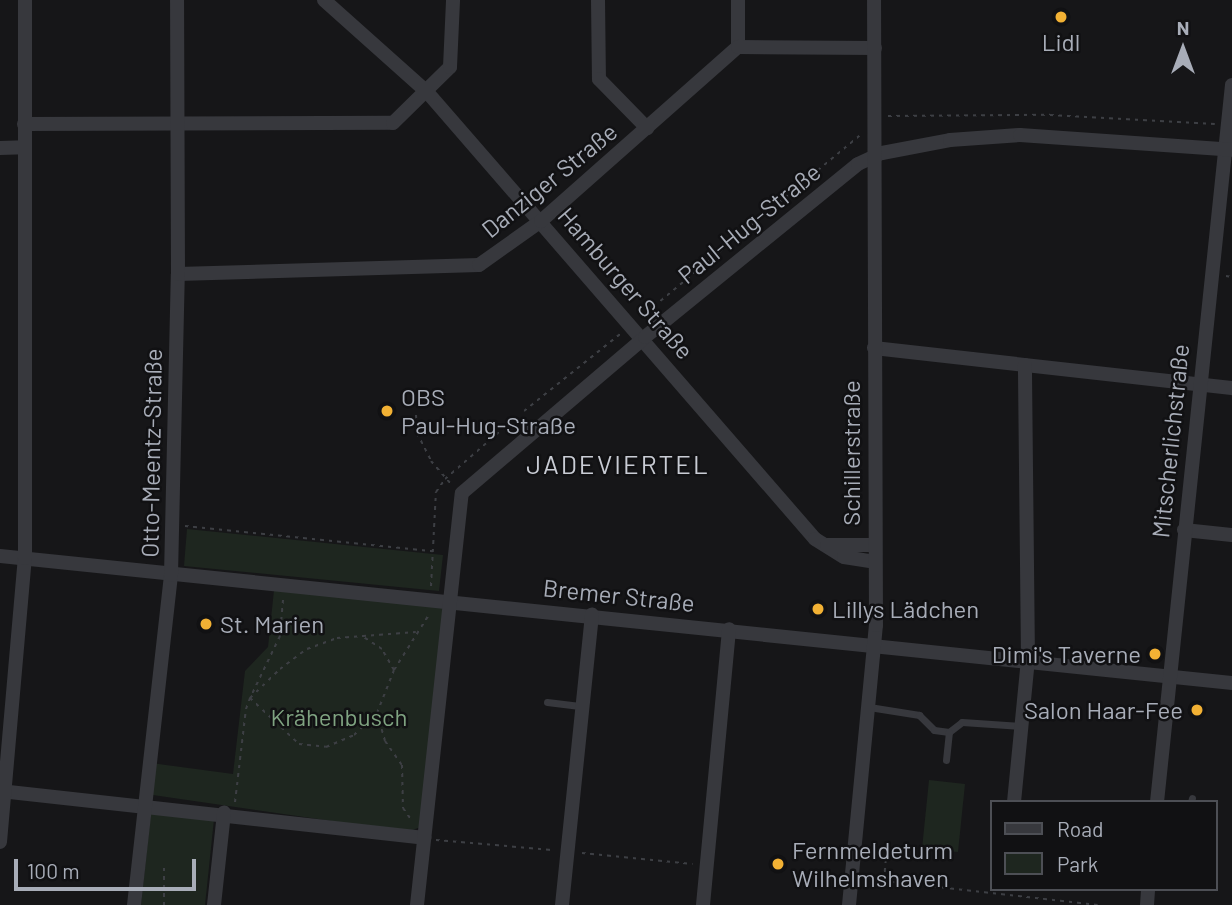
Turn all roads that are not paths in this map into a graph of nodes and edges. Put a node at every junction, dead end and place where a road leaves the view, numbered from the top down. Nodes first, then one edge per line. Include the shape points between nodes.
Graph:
1 (25, 0) edge
2 (177, 0) edge
3 (324, 0) edge
4 (453, 0) edge
5 (598, 0) edge
6 (738, 0) edge
7 (874, 0) edge
8 (737, 47) junction
9 (875, 48) junction
10 (1232, 85) edge
11 (428, 93) junction
12 (24, 124) junction
13 (176, 126) junction
14 (647, 128) junction
15 (24, 147) junction
16 (0, 148) edge
17 (1229, 150) edge
18 (875, 156) junction
19 (541, 221) junction
20 (178, 274) junction
21 (645, 337) junction
22 (874, 348) junction
23 (1025, 365) junction
24 (1198, 384) junction
25 (1232, 388) edge
26 (1184, 530) junction
27 (1232, 535) edge
28 (824, 545) junction
29 (875, 545) junction
30 (0, 556) edge
31 (25, 558) junction
32 (875, 562) junction
33 (171, 575) junction
34 (450, 600) junction
35 (592, 615) junction
36 (729, 629) junction
37 (875, 646) junction
38 (1028, 660) junction
39 (1169, 676) junction
40 (1232, 683) edge
41 (547, 702) dead end
42 (583, 706) junction
43 (868, 707) junction
44 (1021, 726) junction
45 (949, 732) junction
46 (946, 760) dead end
47 (2, 791) edge
48 (1014, 800) edge
49 (1157, 800) edge
50 (145, 804) junction
51 (229, 813) junction
52 (424, 838) junction
53 (0, 842) edge
54 (134, 905) edge
55 (214, 905) edge
56 (417, 905) edge
57 (562, 905) edge
58 (703, 905) edge
59 (849, 905) edge

1 - 12 street
2 - 13 street, Otto-Meentz-Straße
3 - 11 street, Hamburger Straße
4 - 11 street via 450,67
5 - 14 street via 599,79
6 - 8 street
7 - 9 street, Schillerstraße
8 - 9 street
8 - 14 street, Danziger Straße
9 - 18 street, Schillerstraße
10 - 17 street, Mitscherlichstraße
11 - 13 street via 393,123 380,126
11 - 19 street, Hamburger Straße
12 - 13 street
12 - 15 street
13 - 20 street, Otto-Meentz-Straße
14 - 19 street, Danziger Straße
15 - 16 street
15 - 31 street
17 - 18 street, Paul-Hug-Straße via 1020,135 950,140
17 - 24 street, Mitscherlichstraße
18 - 21 street, Paul-Hug-Straße via 858,164
18 - 22 street, Schillerstraße
19 - 20 street, Danziger Straße via 479,265
19 - 21 street, Hamburger Straße
20 - 33 street, Otto-Meentz-Straße
21 - 28 street, Hamburger Straße
21 - 34 street, Paul-Hug-Straße via 527,427 462,493
22 - 23 street
22 - 29 street, Schillerstraße
23 - 24 street
23 - 38 street
24 - 25 street
24 - 26 street, Mitscherlichstraße
26 - 27 street
26 - 39 street, Mitscherlichstraße
28 - 29 street
28 - 32 street, Hamburger Straße via 844,557
29 - 32 street, Schillerstraße
30 - 31 street, Bremer Straße
31 - 33 street, Bremer Straße
31 - 47 street
32 - 37 street, Schillerstraße
33 - 34 street, Bremer Straße
33 - 50 street, Otto-Meentz-Straße
34 - 35 street, Bremer Straße
34 - 52 street, Paul-Hug-Straße
35 - 36 street, Bremer Straße
35 - 42 street
36 - 37 street, Bremer Straße
36 - 58 street
37 - 38 street, Bremer Straße
37 - 43 street, Schillerstraße
38 - 39 street, Bremer Straße
38 - 44 street
39 - 40 street, Bremer Straße
39 - 49 street, Mitscherlichstraße
41 - 42 lane
42 - 57 street
43 - 45 lane via 919,715 934,730
43 - 59 street, Schillerstraße
44 - 45 lane via 962,722
44 - 48 street
45 - 46 lane
47 - 50 street
47 - 53 street
50 - 51 street
50 - 54 street, Otto-Meentz-Straße
51 - 52 street
51 - 55 street
52 - 56 street, Paul-Hug-Straße

